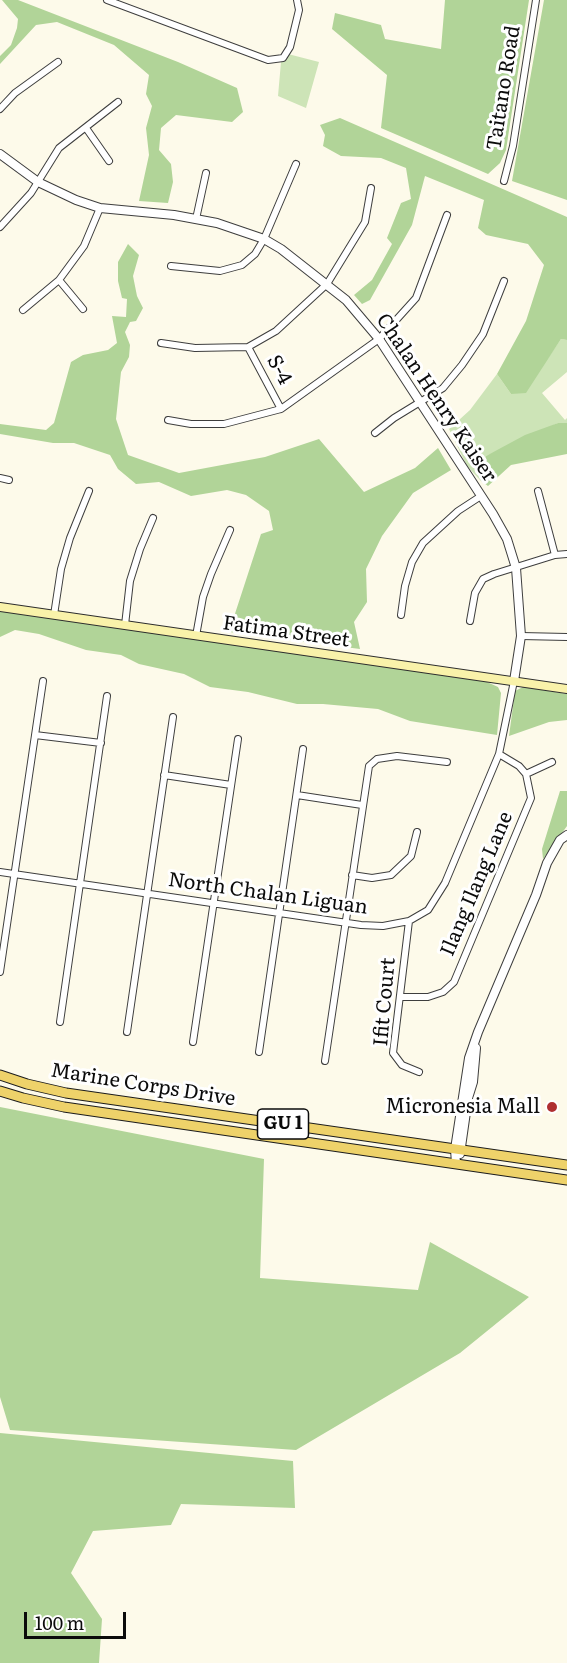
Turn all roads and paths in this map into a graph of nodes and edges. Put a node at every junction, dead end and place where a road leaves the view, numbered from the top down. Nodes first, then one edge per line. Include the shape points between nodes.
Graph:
1 (107, 0) edge
2 (297, 0) edge
3 (536, 0) edge
4 (58, 62) dead end
5 (118, 102) dead end
6 (0, 109) edge
7 (86, 128) junction
8 (0, 154) edge
9 (109, 161) dead end
10 (296, 164) dead end
11 (206, 173) dead end
12 (504, 181) dead end
13 (38, 182) junction
14 (371, 188) dead end
15 (100, 208) junction
16 (447, 215) dead end
17 (196, 219) junction
18 (0, 227) edge
19 (264, 239) junction
20 (171, 266) dead end
21 (59, 280) junction
22 (504, 281) dead end
23 (327, 284) junction
24 (83, 309) dead end
25 (23, 310) dead end
26 (380, 339) junction
27 (161, 343) dead end
28 (248, 347) junction
29 (419, 401) junction
30 (281, 409) junction
31 (168, 420) dead end
32 (375, 433) dead end
33 (0, 478) edge
34 (9, 480) dead end
35 (89, 491) dead end
36 (537, 491) dead end
37 (482, 496) junction
38 (153, 518) dead end
39 (230, 530) dead end
40 (567, 554) edge
41 (555, 555) junction
42 (516, 568) junction
43 (0, 607) edge
44 (54, 615) junction
45 (401, 615) dead end
46 (470, 621) dead end
47 (125, 626) junction
48 (196, 636) junction
49 (521, 636) junction
50 (567, 637) edge
51 (43, 681) dead end
52 (513, 681) junction
53 (567, 689) edge
54 (107, 696) dead end
55 (173, 717) dead end
56 (35, 735) junction
57 (238, 739) dead end
58 (101, 743) junction
59 (303, 749) dead end
60 (500, 754) junction
61 (447, 762) dead end
62 (552, 762) dead end
63 (526, 774) junction
64 (164, 775) junction
65 (231, 785) junction
66 (297, 795) junction
67 (362, 805) junction
68 (417, 832) dead end
69 (567, 835) edge
70 (0, 873) edge
71 (15, 875) junction
72 (352, 875) junction
73 (81, 884) junction
74 (147, 894) junction
75 (212, 903) junction
76 (279, 913) junction
77 (409, 921) junction
78 (346, 923) junction
79 (0, 972) edge
80 (400, 997) junction
81 (60, 1022) dead end
82 (127, 1032) dead end
83 (193, 1042) dead end
84 (259, 1052) dead end
85 (326, 1061) dead end
86 (420, 1072) dead end
87 (0, 1076) edge
88 (0, 1091) edge
89 (458, 1150) junction
90 (456, 1164) junction
91 (567, 1165) edge
92 (567, 1180) edge

1 - 2 street via 268,60 283,58 294,36
3 - 12 street, Taitano Road
4 - 6 street
5 - 7 street
7 - 9 street
7 - 13 street via 59,148
8 - 13 street, Chalan Henry Kaiser
10 - 19 street
11 - 17 street
13 - 15 street, Chalan Henry Kaiser
13 - 18 street
14 - 23 street via 365,222
15 - 17 street, Chalan Henry Kaiser
15 - 21 street via 84,246
16 - 26 street via 416,298
17 - 19 street, Chalan Henry Kaiser
19 - 20 street via 242,265 220,271
19 - 23 street, Chalan Henry Kaiser
21 - 24 street
21 - 25 street
22 - 29 street via 483,333 462,365 443,388
23 - 26 street, Chalan Henry Kaiser
23 - 28 street via 276,331
26 - 29 street, Chalan Henry Kaiser
26 - 30 street
27 - 28 street via 195,348
28 - 30 street, S-4
29 - 32 street
29 - 37 street, Chalan Henry Kaiser
30 - 31 street via 224,424
33 - 34 street
35 - 44 street via 61,569
36 - 41 street
37 - 42 street, Chalan Henry Kaiser via 507,539
37 - 45 street via 458,511 423,543 411,562
38 - 47 street via 130,581
39 - 48 street via 203,597
40 - 41 street
41 - 42 street
42 - 46 street via 483,579 475,593
42 - 49 street, Chalan Henry Kaiser
43 - 44 main road, Fatima Street
44 - 47 main road, Fatima Street
47 - 48 main road, Fatima Street
48 - 52 main road, Fatima Street
49 - 50 street
49 - 52 street, Chalan Henry Kaiser
51 - 56 street
52 - 53 main road, Fatima Street
52 - 60 street, North Chalan Liguan
54 - 58 street
55 - 64 street
56 - 58 street
56 - 71 street
57 - 65 street
58 - 73 street
59 - 66 street
60 - 63 street
60 - 77 street, North Chalan Liguan via 445,883 428,910
61 - 67 street via 397,756 377,759 369,766
62 - 63 street
63 - 80 street, Ilang Ilang Lane via 531,798 454,982 428,997
64 - 65 street
64 - 74 street
65 - 75 street
66 - 67 street
66 - 76 street
67 - 72 street
68 - 72 street via 411,856 391,874 372,878
69 - 89 street via 547,863 478,1032
70 - 71 street, North Chalan Liguan
71 - 73 street, North Chalan Liguan
71 - 79 street
72 - 78 street
73 - 74 street, North Chalan Liguan
73 - 81 street
74 - 75 street, North Chalan Liguan
74 - 82 street
75 - 76 street, North Chalan Liguan
75 - 83 street
76 - 78 street, North Chalan Liguan
76 - 84 street
77 - 78 street, North Chalan Liguan via 383,926
77 - 80 street, Ifit Court
78 - 85 street
80 - 86 street, Ifit Court via 393,1053 402,1065
87 - 89 main road, Marine Corps Drive / GU 1 via 66,1093
88 - 90 main road, GU 1 via 64,1107
89 - 90 street
89 - 91 main road, Marine Corps Drive / GU 1
90 - 92 main road, GU 1

